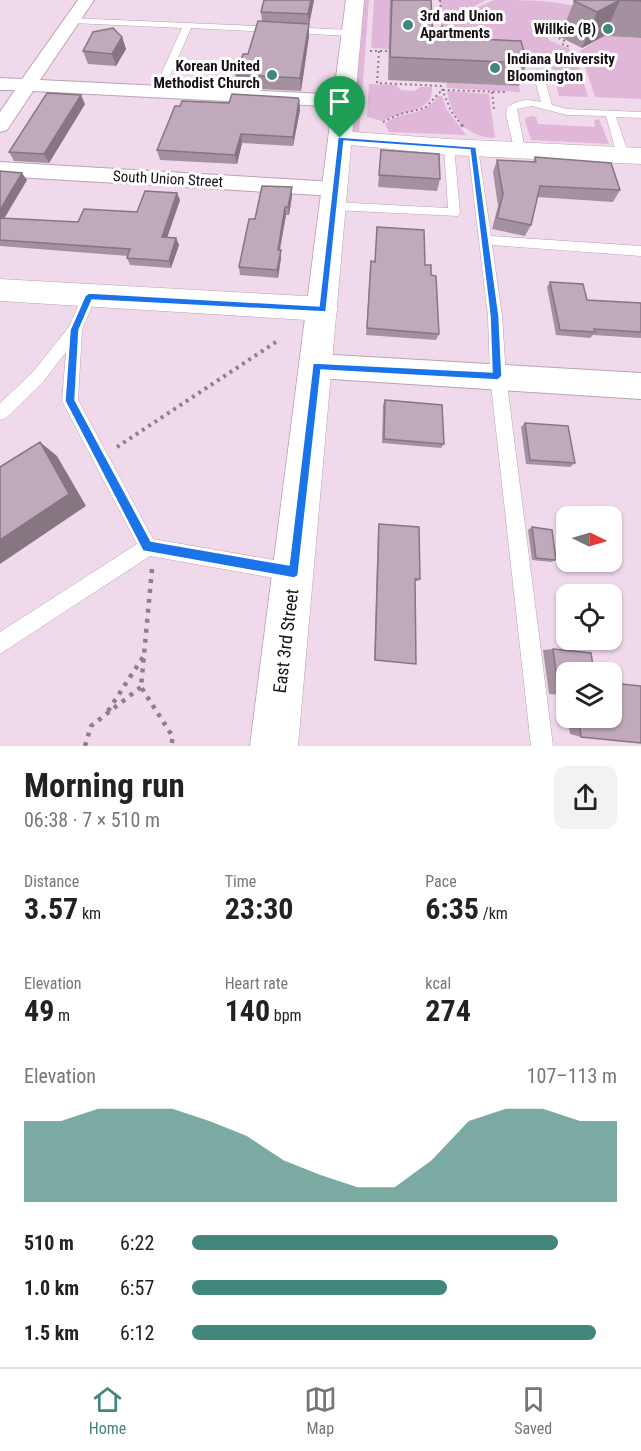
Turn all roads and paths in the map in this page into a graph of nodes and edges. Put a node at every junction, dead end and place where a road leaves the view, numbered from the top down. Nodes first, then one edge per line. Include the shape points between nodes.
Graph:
1 (86, 0) edge
2 (355, 0) edge
3 (440, 0) edge
4 (73, 20) junction
5 (188, 25) junction
6 (352, 33) junction
7 (555, 36) dead end
8 (443, 37) edge
9 (570, 47) dead end
10 (369, 51) dead end
11 (379, 51) junction
12 (389, 51) edge
13 (538, 73) dead end
14 (367, 82) dead end
15 (377, 83) junction
16 (0, 84) edge
17 (29, 85) junction
18 (442, 86) junction
19 (158, 92) junction
20 (344, 101) junction
21 (547, 105) junction
22 (610, 113) junction
23 (641, 115) edge
24 (381, 123) dead end
25 (0, 126) edge
26 (340, 138) junction
27 (470, 140) junction
28 (448, 147) junction
29 (519, 150) junction
30 (632, 156) edge
31 (0, 169) edge
32 (334, 198) junction
33 (485, 240) junction
34 (641, 251) edge
35 (0, 290) edge
36 (89, 296) junction
37 (323, 309) junction
38 (75, 330) junction
39 (279, 340) dead end
40 (317, 366) junction
41 (498, 376) junction
42 (641, 386) edge
43 (0, 413) edge
44 (101, 457) junction
45 (151, 547) junction
46 (294, 572) junction
47 (0, 644) edge
48 (144, 656) junction
49 (141, 687) junction
50 (105, 715) junction
51 (86, 746) edge
52 (171, 746) edge
53 (274, 746) edge
54 (542, 746) edge

1 - 4 street
2 - 6 main road, East 3rd Street
3 - 8 path
4 - 5 lane
4 - 17 street
5 - 6 lane
5 - 19 lane
6 - 20 main road, East 3rd Street
7 - 9 path
10 - 11 path
11 - 12 path
11 - 15 path
13 - 21 lane
14 - 15 path
15 - 18 path
16 - 17 street
17 - 19 street
17 - 25 street
18 - 24 path via 425,108
18 - 27 path via 451,111
19 - 20 street
20 - 26 main road, East 3rd Street
21 - 22 lane via 565,111
21 - 29 lane via 512,108
22 - 23 lane
22 - 30 lane
26 - 28 main road
26 - 32 main road, East 3rd Street
27 - 28 main road
27 - 29 main road
27 - 33 lane
28 - 32 lane via 454,213
29 - 30 main road
31 - 32 street, South Union Street
32 - 37 main road, East 3rd Street
33 - 34 lane
33 - 41 lane
35 - 36 main road
36 - 37 main road
36 - 38 lane
37 - 40 main road, East 3rd Street
38 - 43 lane via 37,378
38 - 44 lane via 70,401
39 - 44 path
40 - 41 street
40 - 46 main road, East 3rd Street
41 - 42 street
41 - 54 lane
44 - 45 lane
45 - 46 lane
45 - 47 lane
45 - 48 path
46 - 53 main road, East 3rd Street
48 - 49 path
48 - 50 path
49 - 50 path
49 - 52 path via 173,736
50 - 51 path via 91,726

